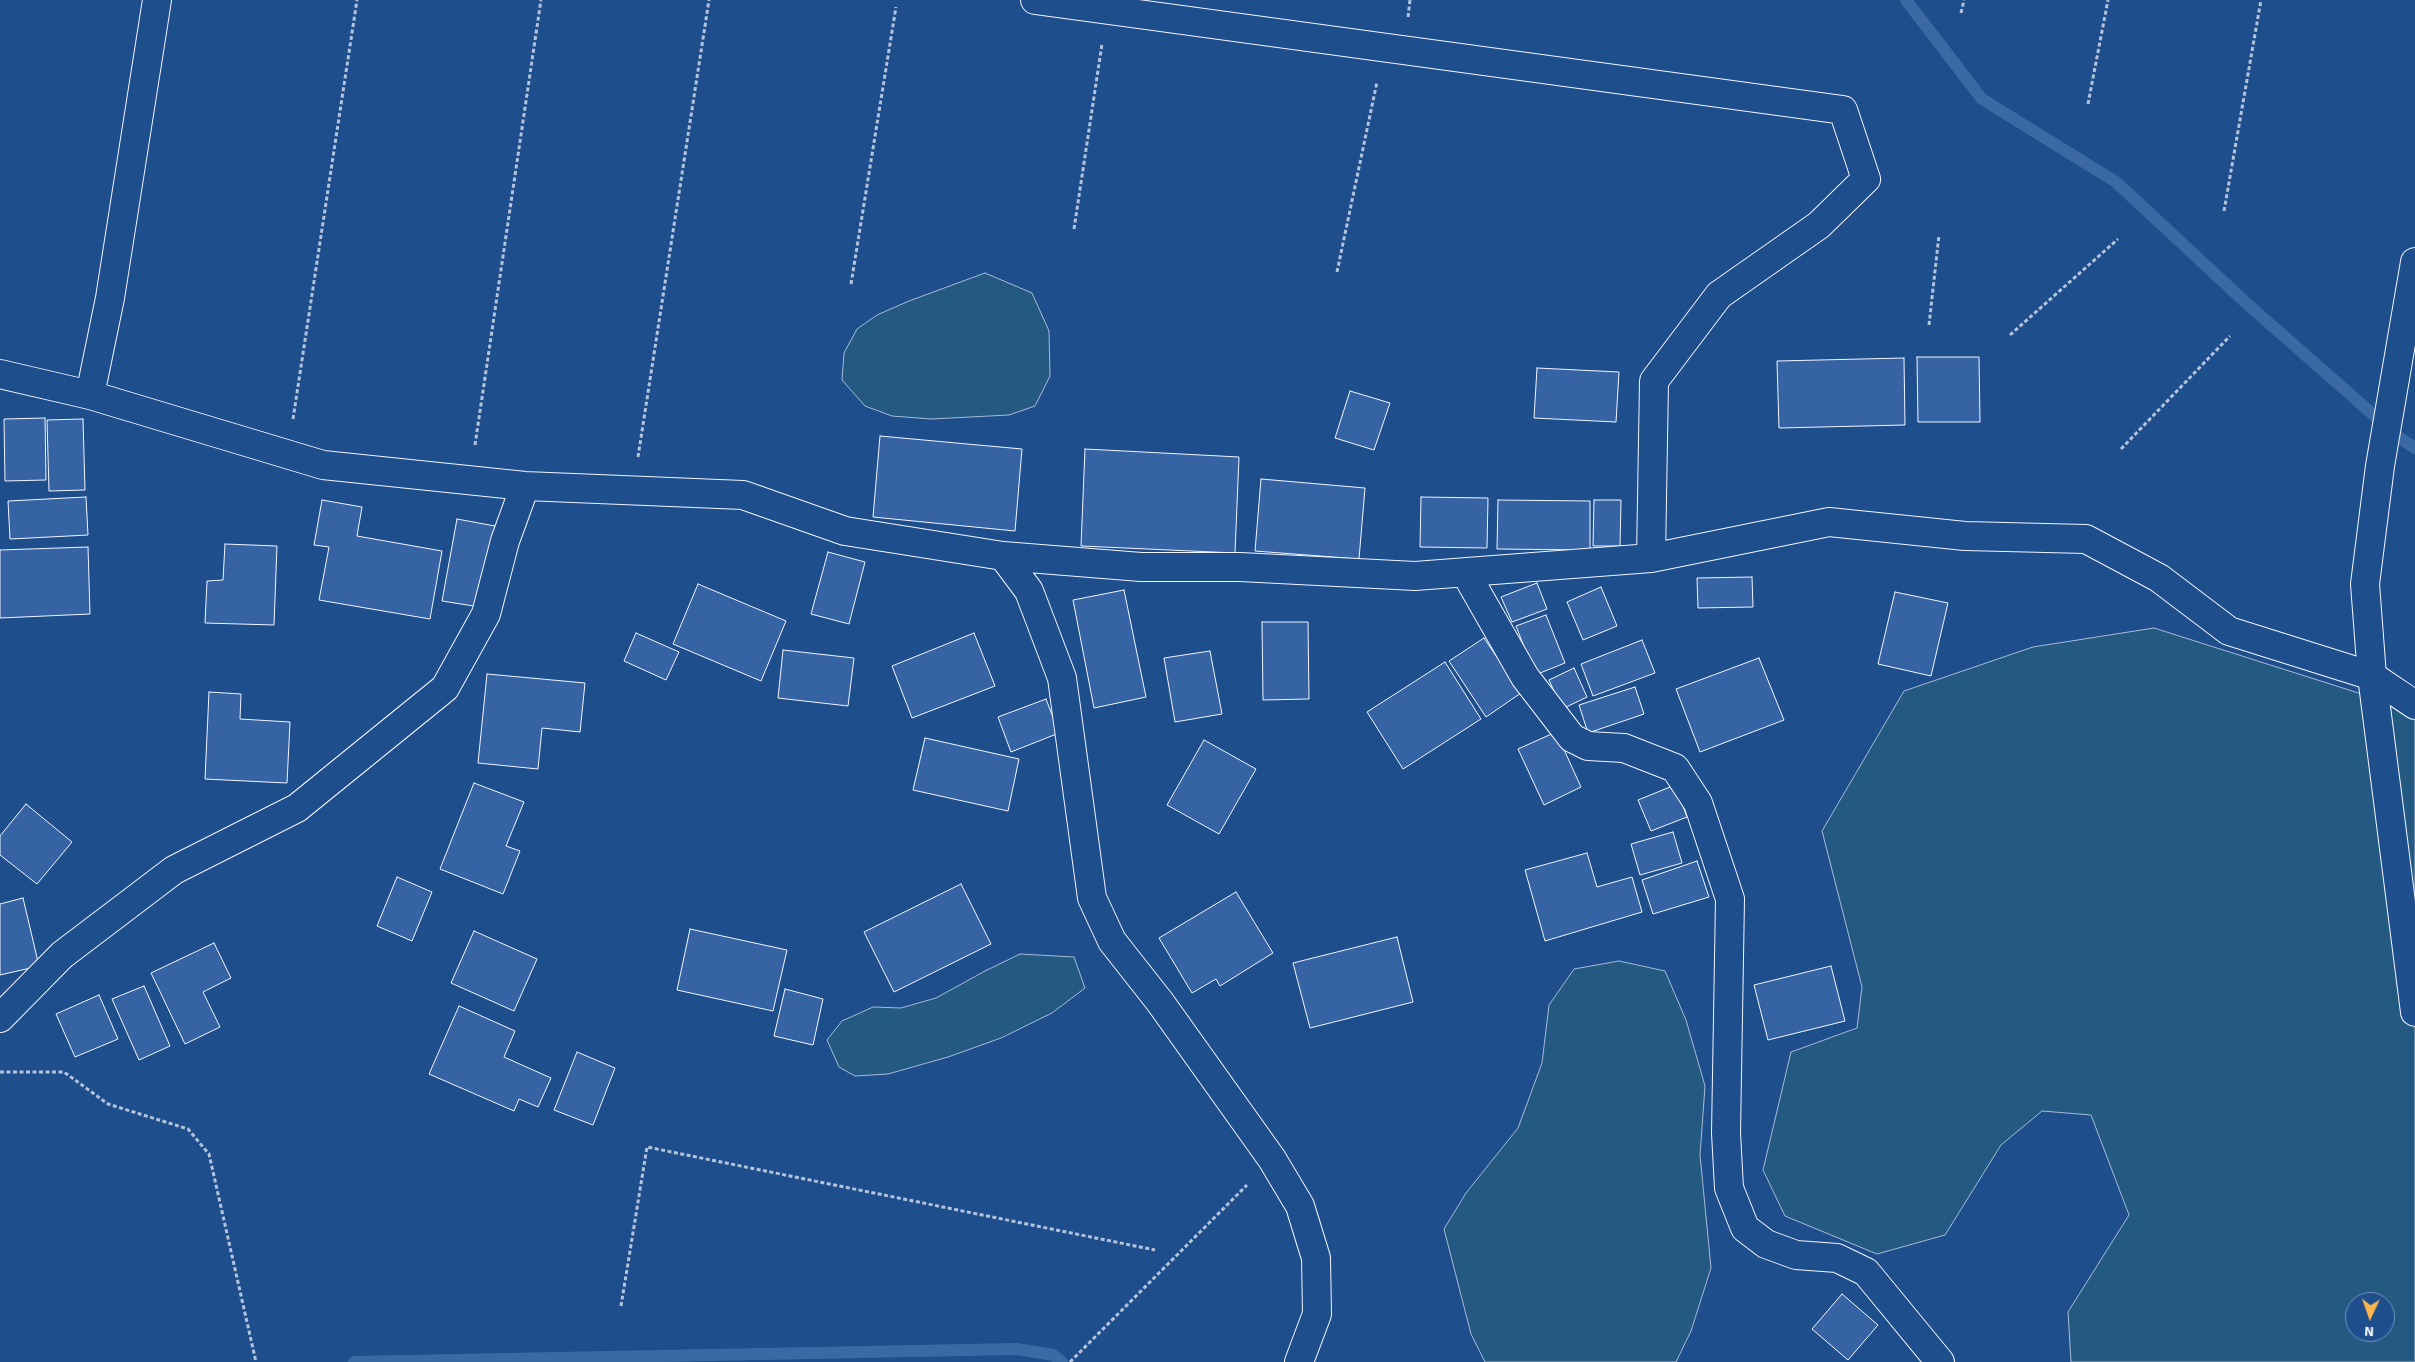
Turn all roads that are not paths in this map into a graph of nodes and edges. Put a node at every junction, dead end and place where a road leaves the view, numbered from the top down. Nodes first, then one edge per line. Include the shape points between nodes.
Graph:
1 (157, 0) edge
2 (1035, 0) edge
3 (2415, 262) edge
4 (0, 374) edge
5 (90, 395) junction
6 (525, 486) junction
7 (1003, 556) junction
8 (1651, 558) junction
9 (1465, 572) junction
10 (2372, 676) junction
11 (2415, 705) edge
12 (2415, 1012) edge
13 (0, 1018) edge
14 (1299, 1362) edge
15 (1940, 1362) edge

1 - 5 street via 110,298
2 - 8 street via 1843,110 1866,179 1819,225 1719,295 1654,380
3 - 10 street via 2380,466 2365,584
4 - 5 street
5 - 6 street via 322,465
6 - 7 street via 743,495 845,530
6 - 13 street via 505,541 486,614 445,688 297,808 174,870 62,955
7 - 9 street via 1141,567 1240,567 1415,576
7 - 14 street via 1029,591 1062,678 1092,898 1112,941 1160,1002 1272,1159 1300,1206 1316,1258 1317,1314
8 - 9 street
8 - 10 street via 1829,522 1965,536 2086,539 2159,578 2229,631
9 - 15 street via 1525,677 1572,738 1588,746 1624,748 1675,768 1698,803 1730,899 1726,1133 1729,1188 1745,1228 1766,1244 1796,1255 1837,1258 1866,1272
10 - 11 street
10 - 12 street

